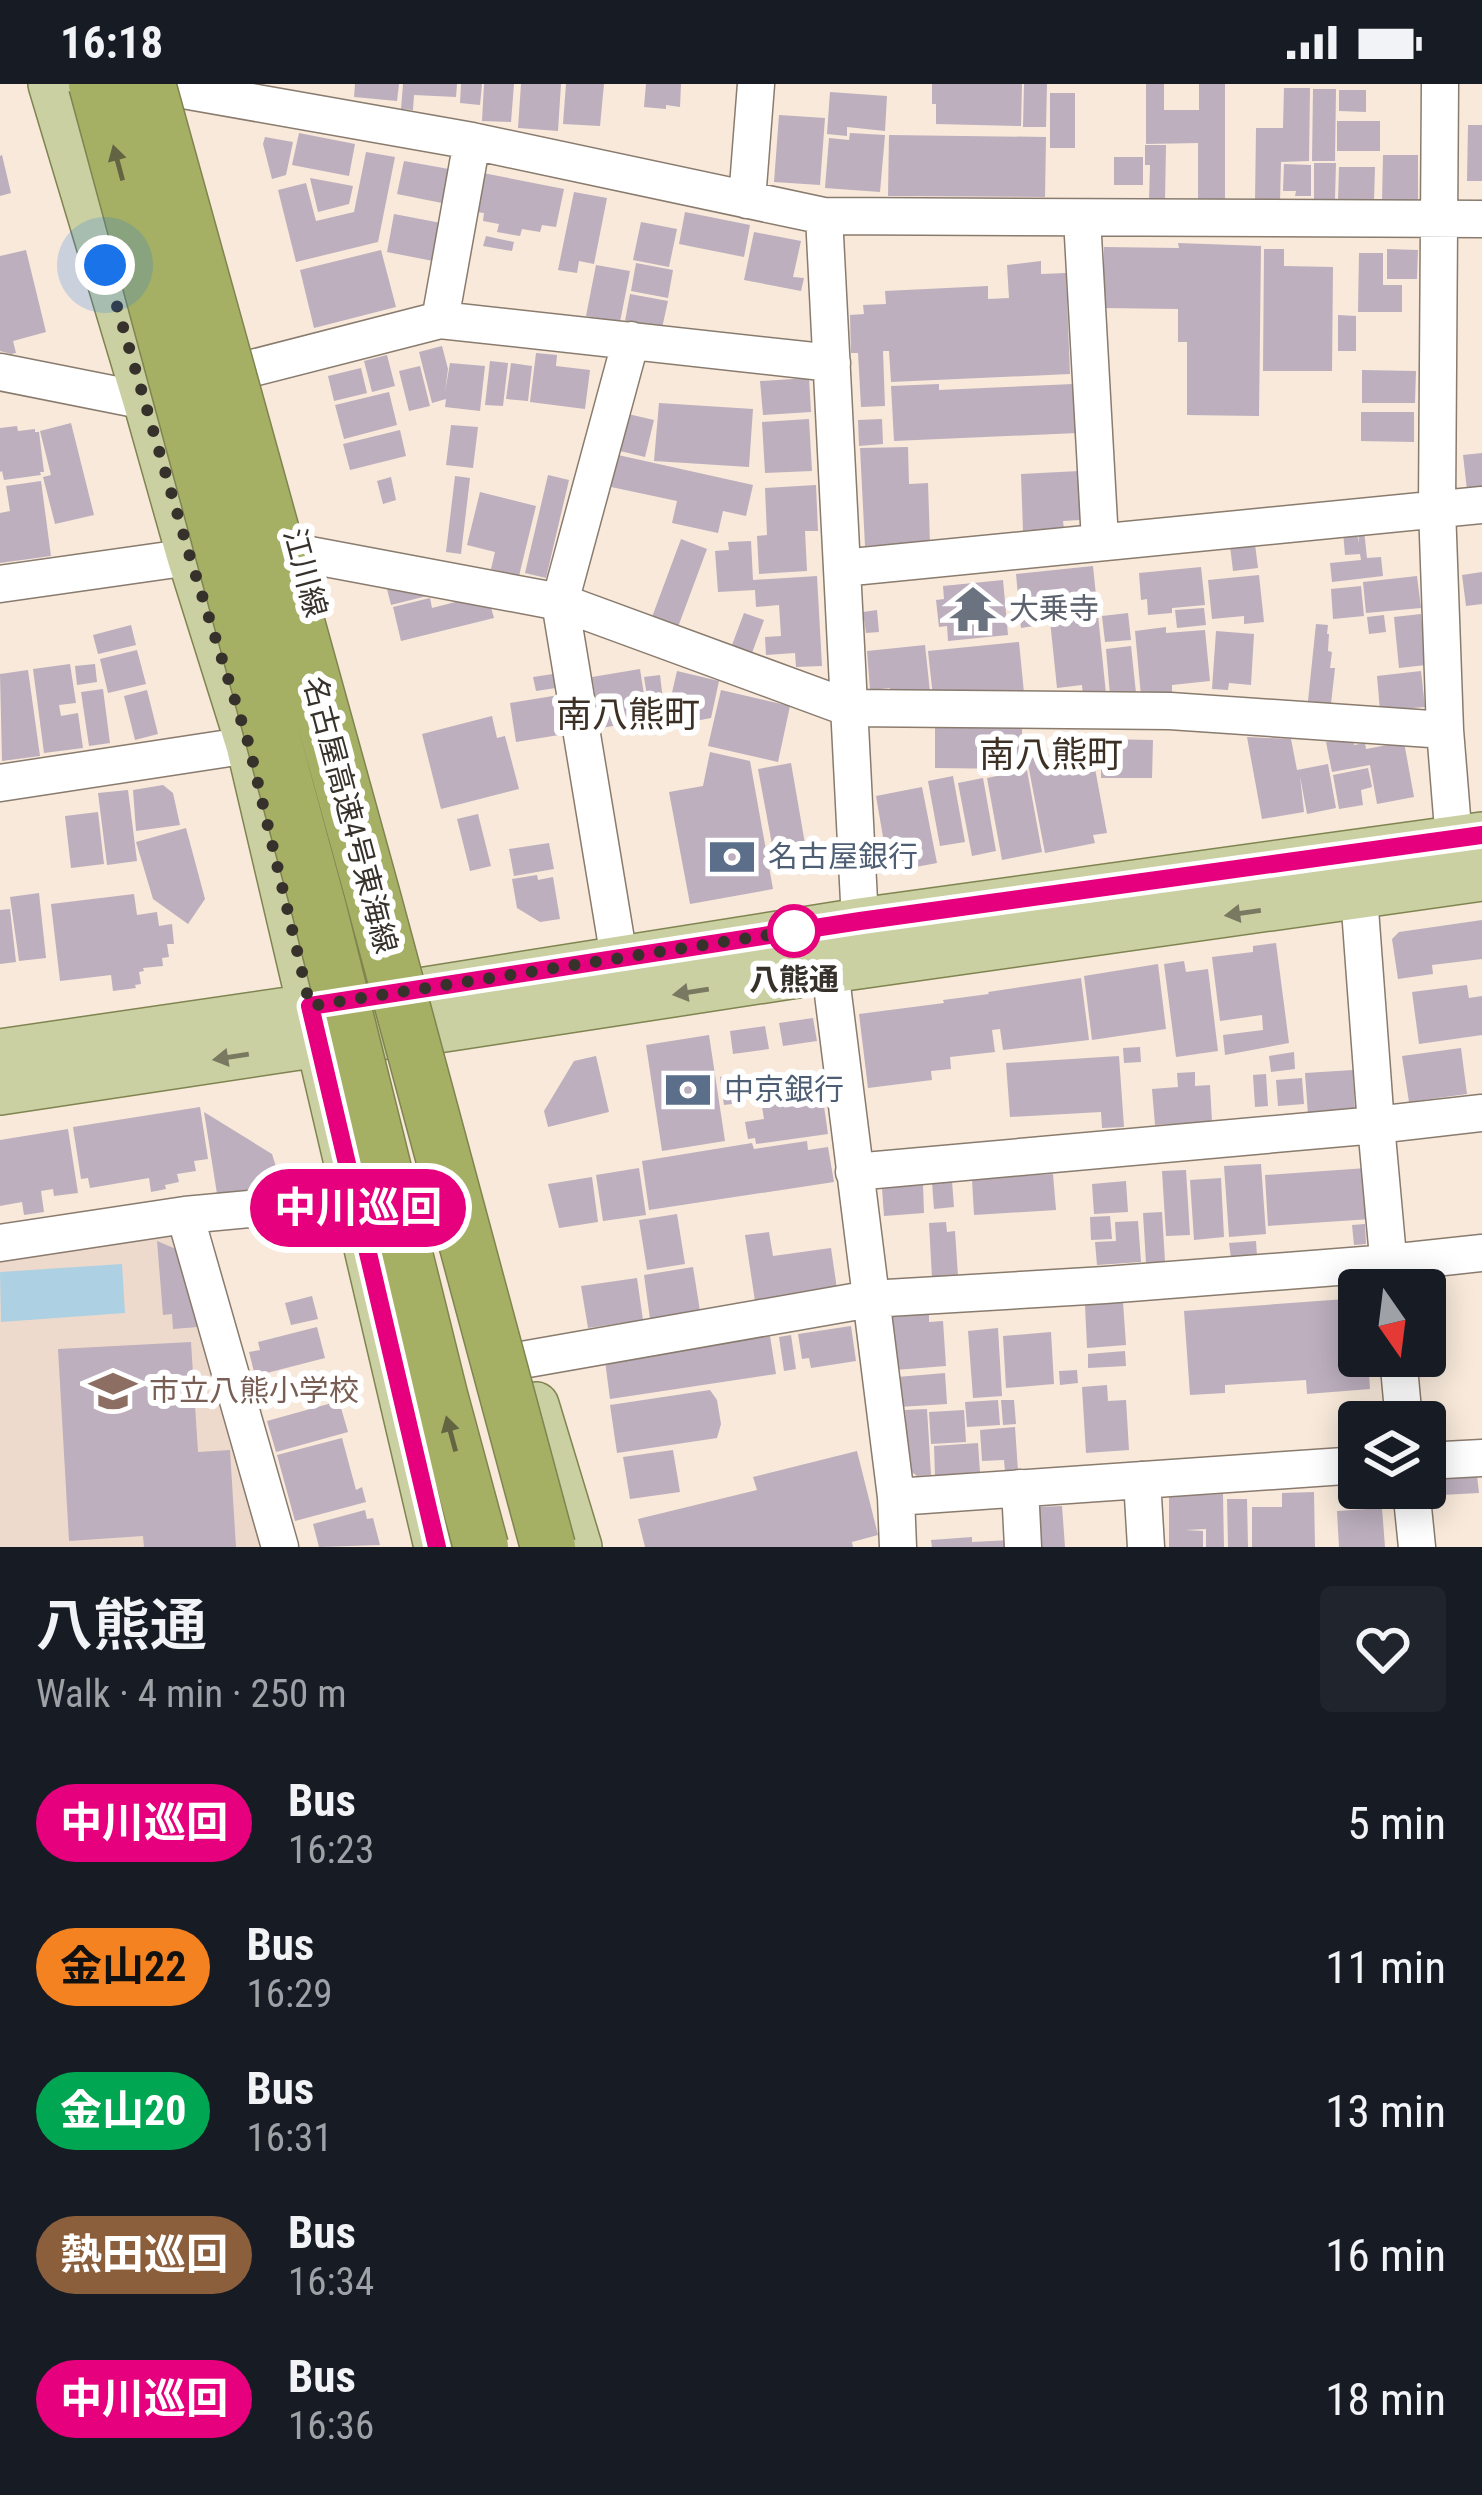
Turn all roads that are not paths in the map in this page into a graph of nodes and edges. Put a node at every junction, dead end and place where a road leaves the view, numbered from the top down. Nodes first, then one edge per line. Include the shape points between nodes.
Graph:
1 (51, 84) edge
2 (96, 84) edge
3 (756, 84) edge
4 (1440, 84) edge
5 (163, 85) edge
6 (472, 141) junction
7 (747, 200) junction
8 (824, 216) junction
9 (1082, 218) junction
10 (1438, 219) junction
11 (1482, 219) edge
12 (440, 320) junction
13 (631, 340) junction
14 (832, 363) junction
15 (249, 370) junction
16 (0, 372) edge
17 (146, 401) junction
18 (1482, 505) edge
19 (1437, 508) junction
20 (1100, 541) junction
21 (299, 553) junction
22 (190, 557) junction
23 (842, 568) junction
24 (0, 584) edge
25 (560, 602) junction
26 (849, 708) junction
27 (1445, 730) junction
28 (249, 745) junction
29 (0, 783) edge
30 (1468, 859) edge
31 (1358, 876) junction
32 (860, 921) junction
33 (619, 958) junction
34 (830, 970) junction
35 (425, 1011) junction
36 (315, 1025) junction
37 (0, 1052) edge
38 (0, 1092) edge
39 (1482, 1113) edge
40 (1376, 1125) junction
41 (854, 1172) junction
42 (356, 1199) junction
43 (185, 1215) junction
44 (0, 1243) edge
45 (1482, 1253) edge
46 (1389, 1269) edge
47 (1418, 1269) edge
48 (1338, 1278) edge
49 (870, 1299) junction
50 (523, 1360) junction
51 (1482, 1458) edge
52 (1446, 1460) edge
53 (1338, 1466) edge
54 (1142, 1480) junction
55 (1019, 1488) junction
56 (896, 1497) junction
57 (1413, 1509) edge
58 (280, 1547) edge
59 (437, 1547) edge
60 (481, 1547) edge
61 (548, 1547) edge
62 (579, 1547) edge
63 (898, 1547) edge
64 (1023, 1547) edge
65 (1146, 1547) edge
66 (1417, 1547) edge

1 - 17 main road
60 -> 2 highway, 名古屋高速4号東海線, bridge
3 - 7 street
4 - 10 street
5 - 6 street
5 - 15 main road, 江川線
5 - 61 highway, 名古屋高速4号東海線, bridge
6 - 7 street
6 - 12 street
7 - 8 street
8 - 9 street
8 - 14 street
9 - 10 street
9 - 20 street
10 - 11 street
10 - 19 street
12 - 13 street
12 - 15 street
13 - 14 street
13 - 25 street
14 - 23 street
15 - 21 main road, 江川線
16 - 17 street
17 - 22 main road
18 - 19 street
19 - 20 street
19 - 27 street
20 - 23 street
21 - 25 street
21 - 35 main road, 江川線
22 - 24 street
22 - 28 main road
23 - 26 street
25 - 26 street
25 - 33 street
26 - 27 street via 1170,711
26 - 32 street
27 - 30 street
28 - 29 street
28 - 36 main road
30 - 31 main road
31 - 32 main road
31 -> 34 main road
31 - 40 street
32 - 33 main road
33 - 35 main road
34 -> 35 main road
34 - 41 street
35 - 36 main road
35 - 50 main road, 江川線
36 - 37 main road
36 -> 38 main road
36 - 42 main road
39 - 40 street
40 - 41 street
40 - 46 street
41 - 49 street
42 - 43 street
42 - 59 main road
43 - 44 street
43 - 58 street
45 - 47 street
48 - 49 street
49 - 50 street
49 - 56 street
50 - 62 main road, 江川線
51 - 52 street
53 - 54 street
54 - 55 street
54 - 65 street
55 - 56 street
55 - 64 street
56 - 63 street
57 - 66 street

